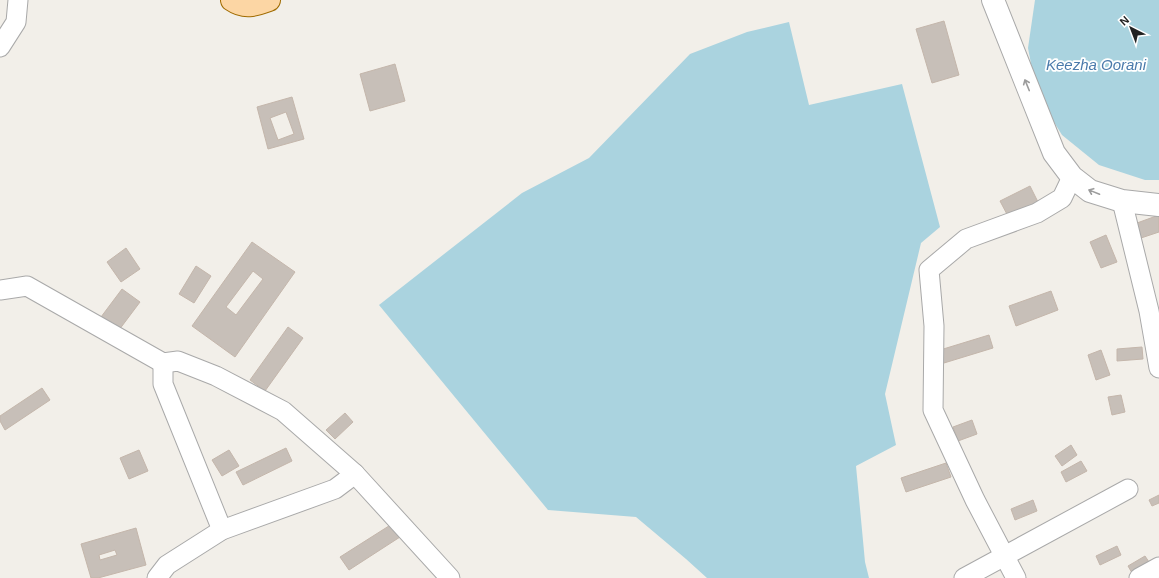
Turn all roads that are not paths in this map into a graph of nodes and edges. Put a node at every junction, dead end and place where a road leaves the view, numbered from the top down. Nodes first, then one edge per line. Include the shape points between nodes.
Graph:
1 (18, 0) edge
2 (232, 0) edge
3 (269, 0) edge
4 (993, 0) edge
5 (0, 47) edge
6 (1072, 177) junction
7 (1122, 201) junction
8 (1159, 204) edge
9 (0, 290) edge
10 (163, 363) junction
11 (1159, 368) edge
12 (355, 474) junction
13 (1128, 489) dead end
14 (222, 530) junction
15 (1004, 555) junction
16 (1159, 567) edge
17 (157, 578) edge
18 (450, 578) edge
19 (964, 578) edge
20 (1016, 578) edge
21 (1139, 578) edge

1 - 5 street via 16,22
2 - 3 main road via 238,4 253,6
6 -> 4 street via 1054,153
7 -> 6 street via 1090,191
6 - 15 street via 1062,198 1037,213 966,239 929,270 934,326 932,410
7 - 8 street
7 - 11 street via 1149,311
9 - 10 street via 27,286
10 - 12 street via 178,362 216,376 283,410
10 - 14 street via 163,384
12 - 14 street via 335,489
12 - 18 street
13 - 15 street
14 - 17 street via 167,565
15 - 19 street
15 - 20 street
16 - 21 street

